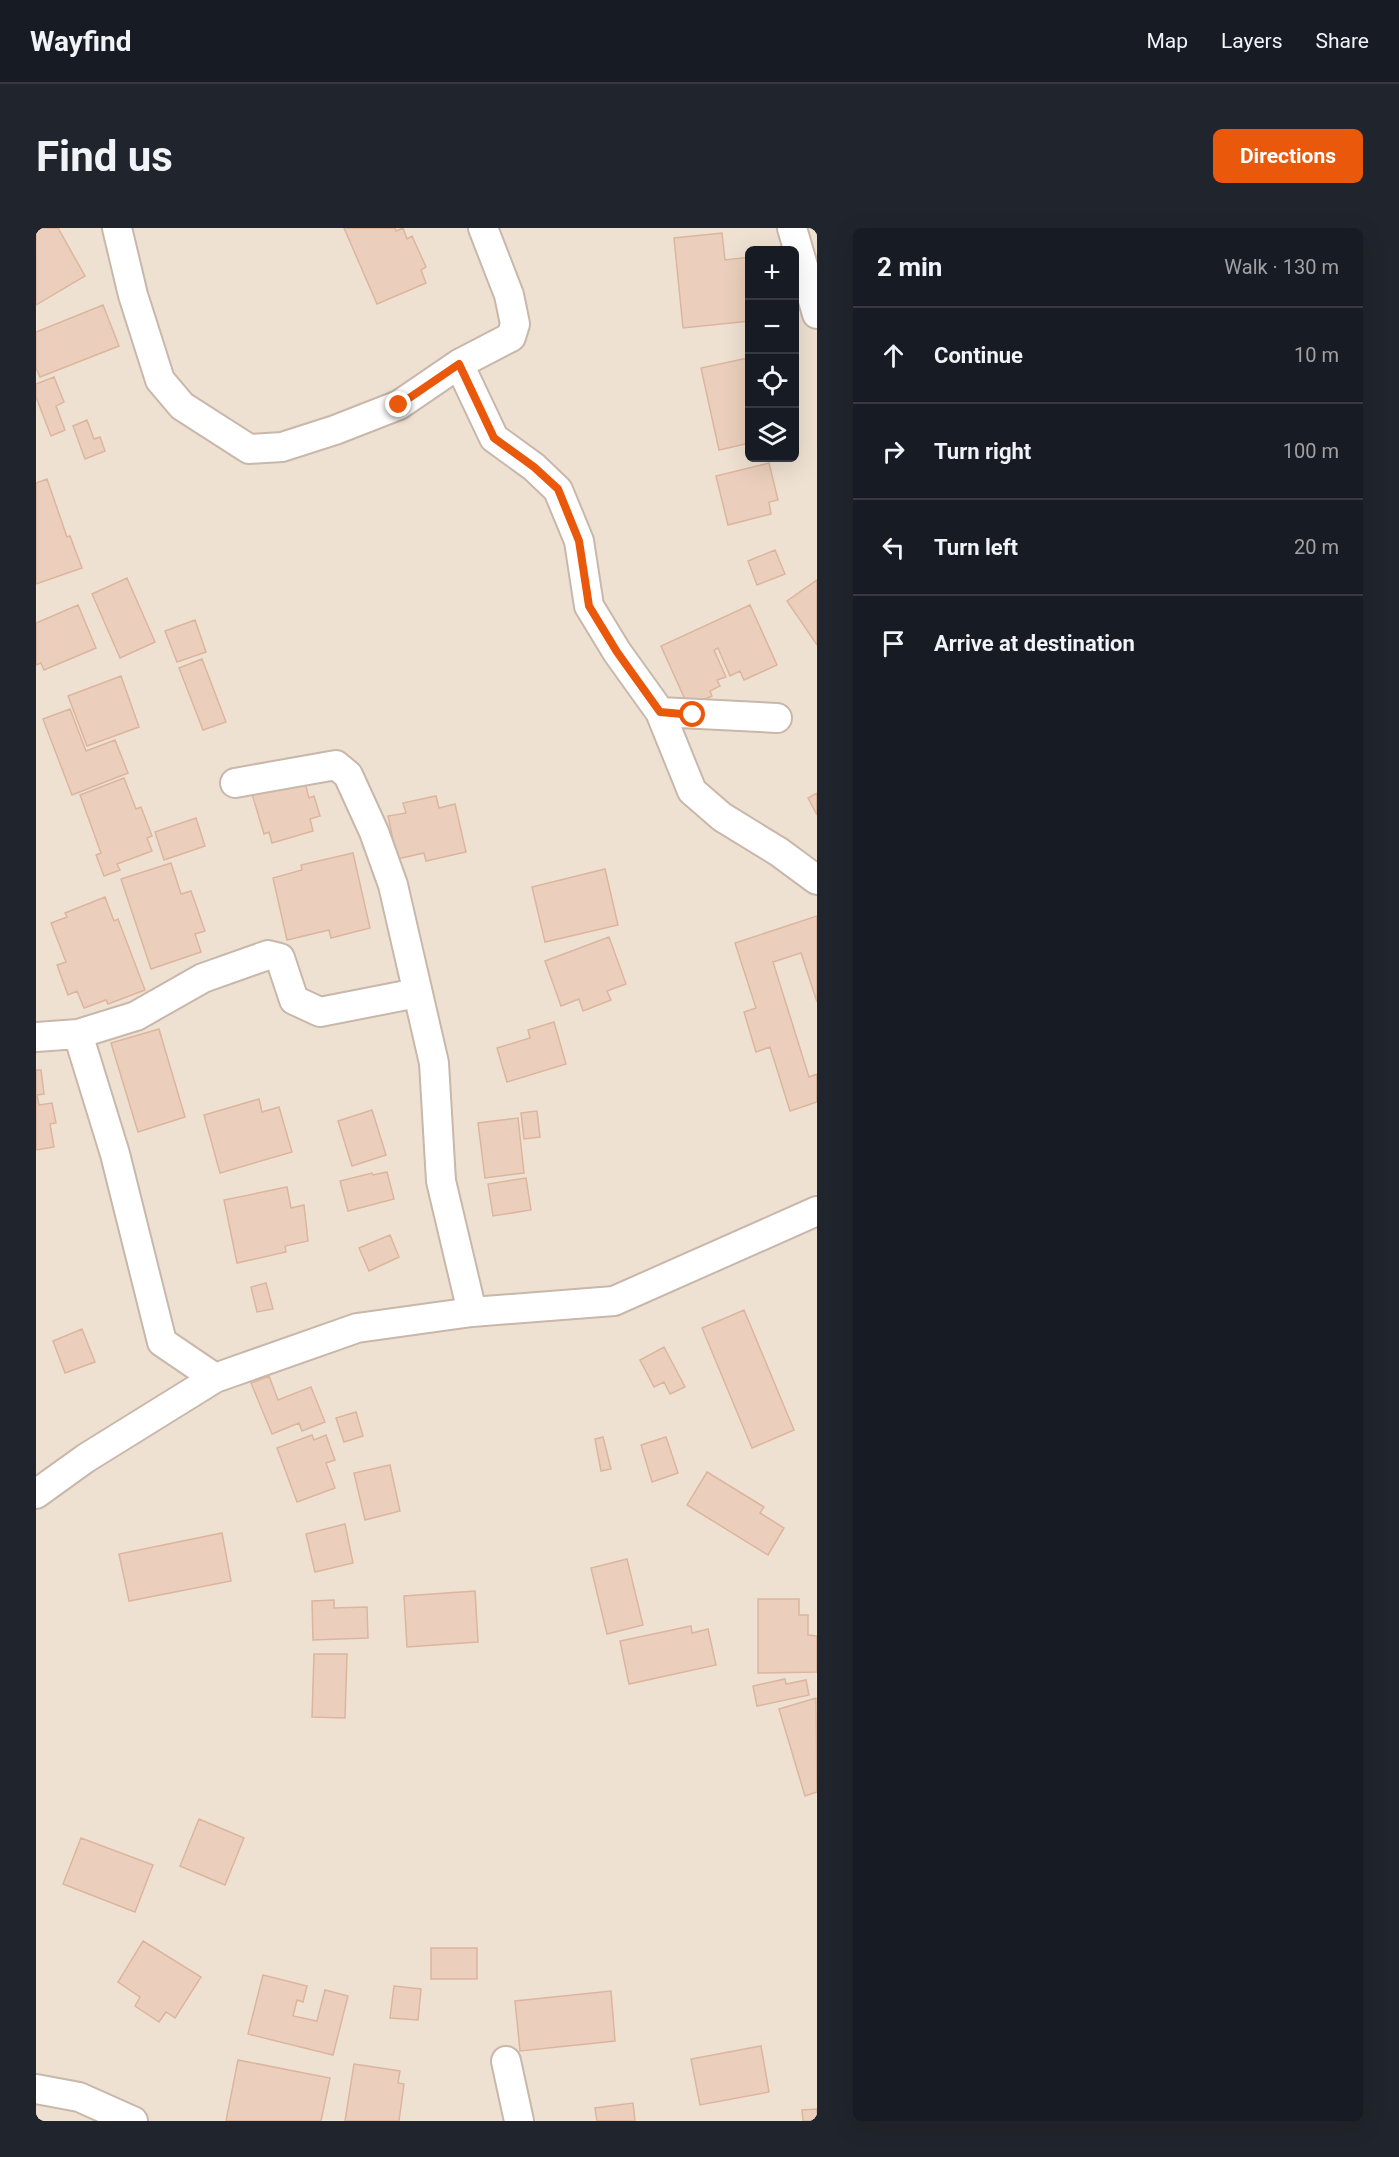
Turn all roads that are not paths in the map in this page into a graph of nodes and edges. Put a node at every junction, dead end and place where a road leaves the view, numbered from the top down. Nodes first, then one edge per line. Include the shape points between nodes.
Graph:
1 (117, 228) edge
2 (483, 228) edge
3 (792, 228) edge
4 (817, 314) edge
5 (459, 364) junction
6 (660, 712) junction
7 (777, 718) dead end
8 (234, 783) dead end
9 (817, 880) edge
10 (417, 993) junction
11 (78, 1034) junction
12 (36, 1037) edge
13 (817, 1211) edge
14 (472, 1311) junction
15 (215, 1378) junction
16 (36, 1494) edge
17 (506, 2061) dead end
18 (36, 2089) edge
19 (132, 2121) edge
20 (519, 2121) edge

1 - 5 street via 160,380 182,406 249,448 282,447 399,405
2 - 5 street via 515,324 511,337
3 - 4 street
5 - 6 street via 494,438 558,489 579,541 589,606
6 - 7 street
6 - 9 street via 692,791 722,817
8 - 10 street via 336,765 348,775 393,885
10 - 11 street via 320,1012 294,1000 280,958 268,955 203,978 136,1016
10 - 14 street via 434,1063 441,1181
11 - 12 street
11 - 15 street via 115,1154 162,1342
13 - 14 street via 614,1300
14 - 15 street via 357,1328
15 - 16 street via 86,1458
17 - 20 street
18 - 19 street via 79,2097

